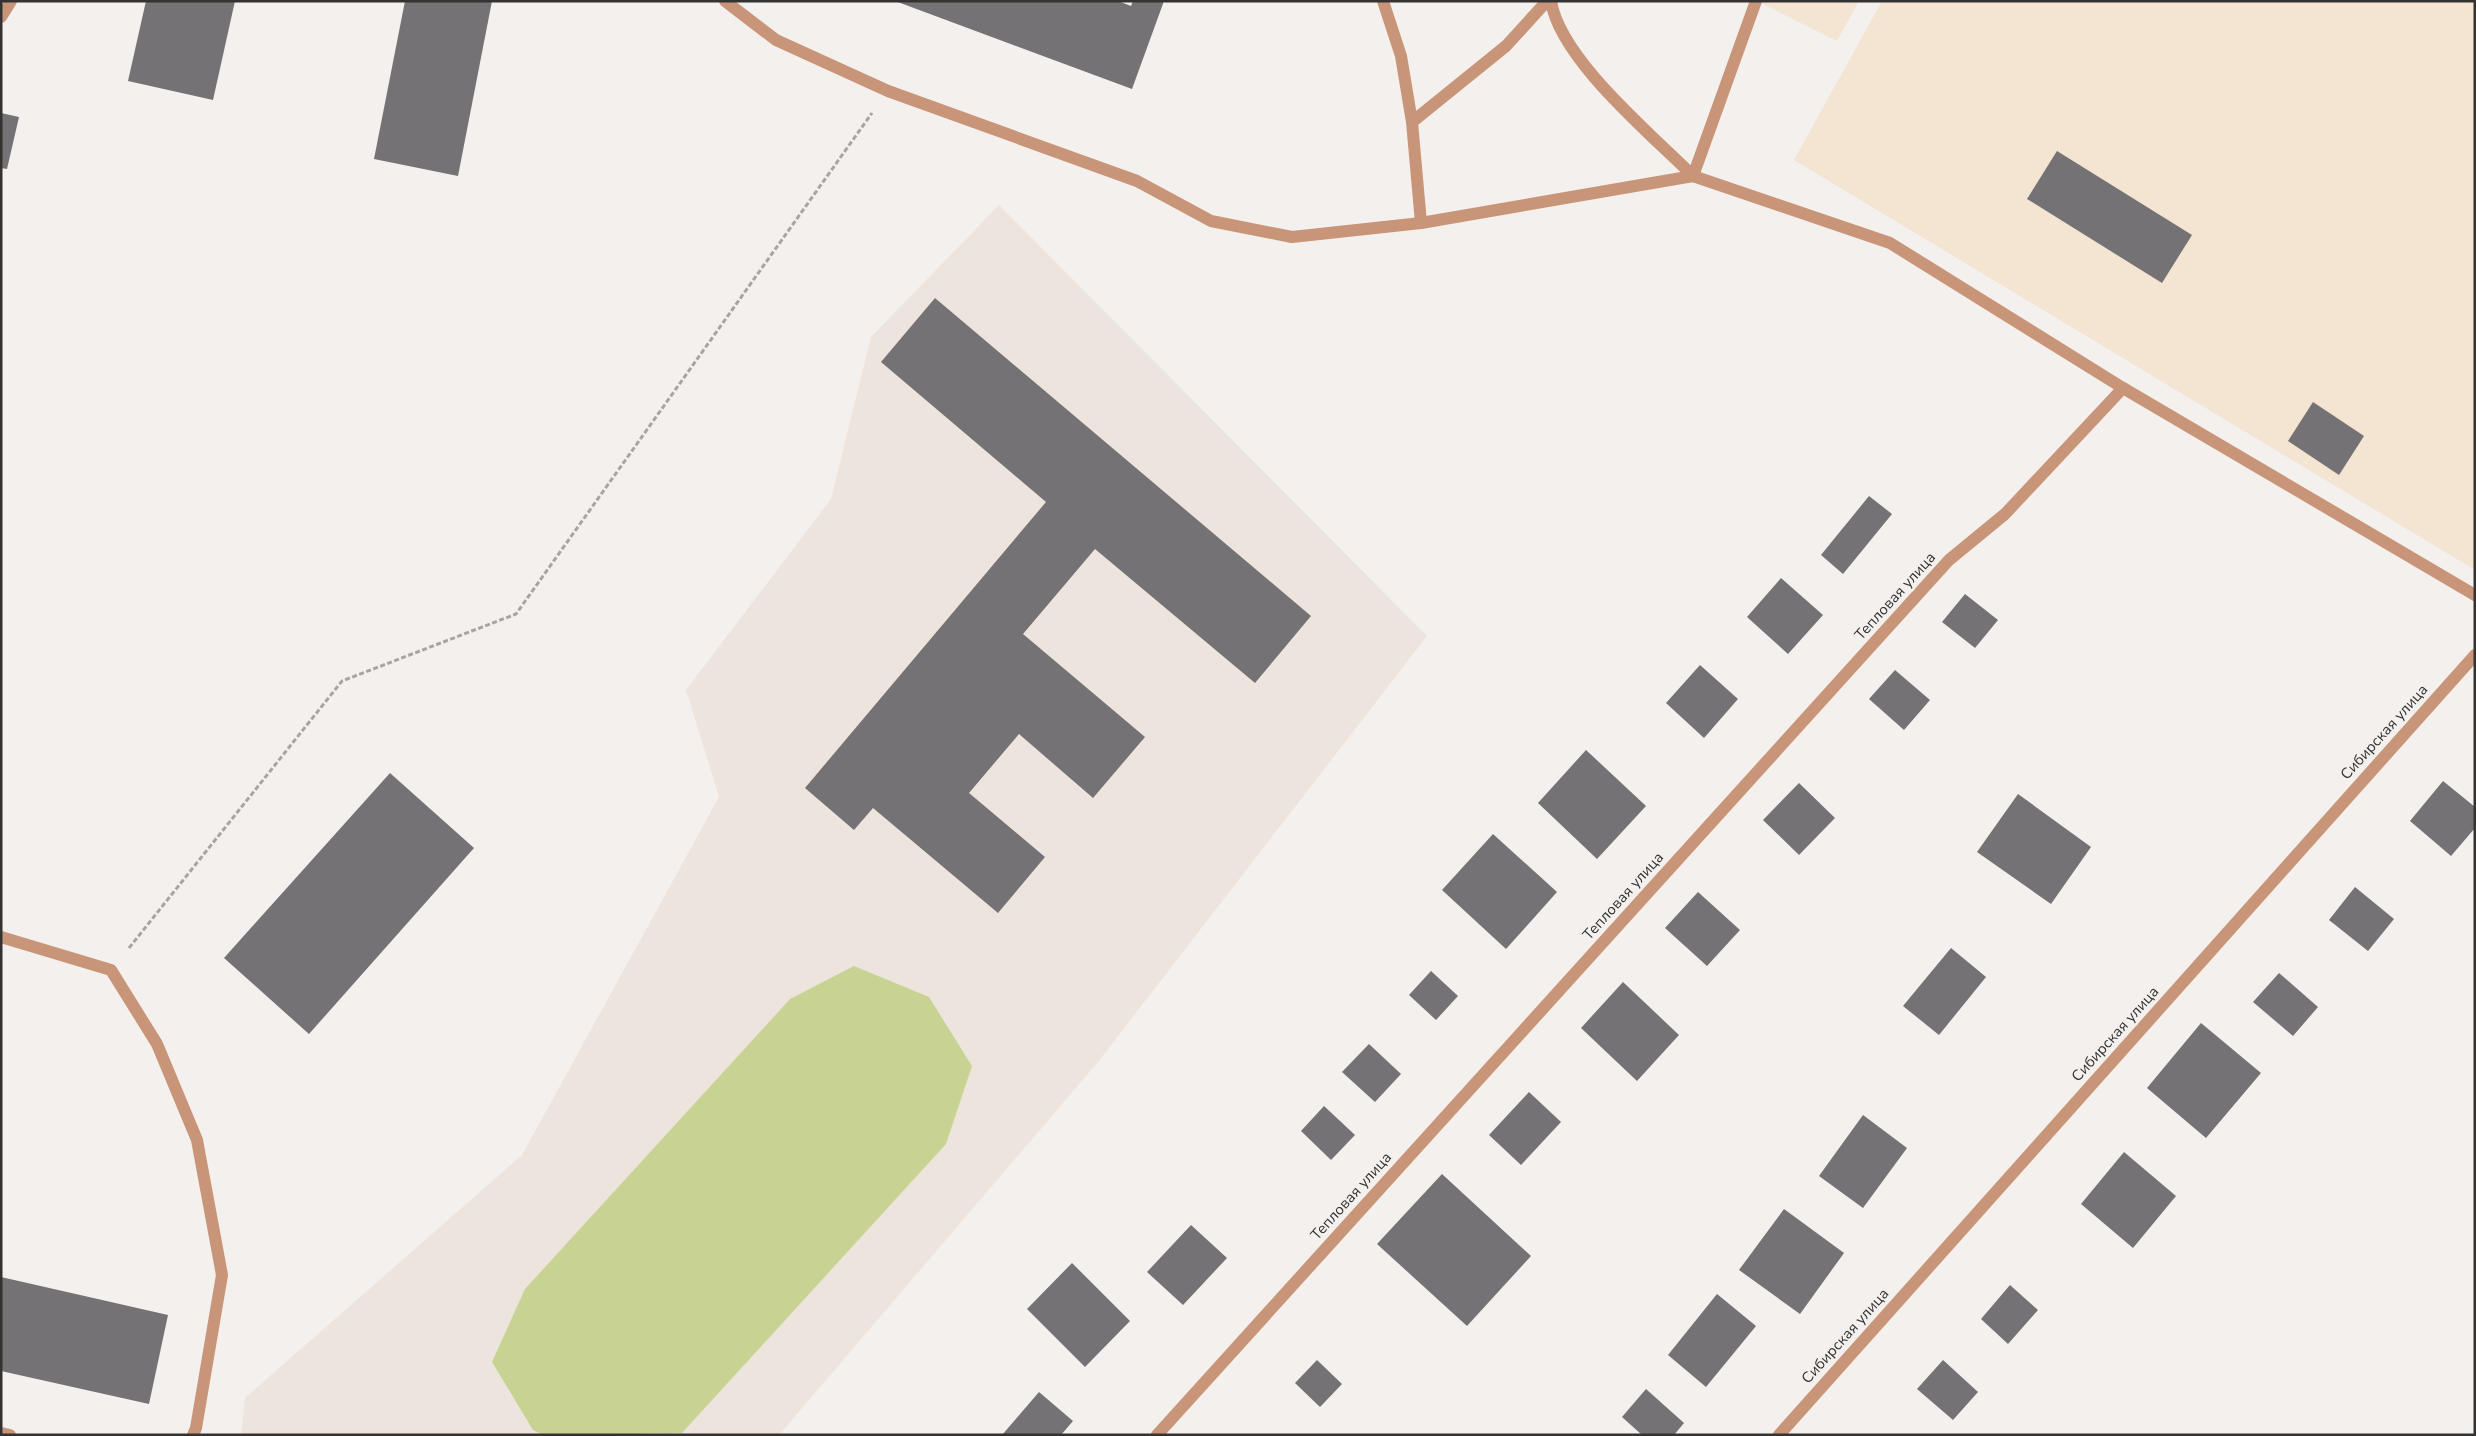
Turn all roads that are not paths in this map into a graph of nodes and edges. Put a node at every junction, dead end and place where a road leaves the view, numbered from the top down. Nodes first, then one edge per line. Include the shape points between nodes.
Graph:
1 (11, 1) edge
2 (726, 1) edge
3 (1383, 1) edge
4 (1549, 1) edge
5 (1756, 1) edge
6 (1, 17) edge
7 (1412, 122) junction
8 (1693, 176) junction
9 (1421, 223) junction
10 (2122, 388) junction
11 (2475, 595) edge
12 (2475, 656) edge
13 (1, 937) edge
14 (1, 1433) edge
15 (10, 1435) edge
16 (192, 1435) edge
17 (1156, 1435) edge
18 (1779, 1435) edge

1 - 6 street
2 - 9 street via 776,40 888,91 1137,181 1211,221 1292,237
3 - 7 street via 1402,56
4 - 7 street via 1506,46
4 - 8 street via 1554,18 1579,58
5 - 8 street
7 - 9 street
8 - 9 street
8 - 10 street via 1890,243
10 - 11 street
10 - 17 street, Тепловая улица via 2005,514 1949,560
12 - 18 street, Сибирская улица
13 - 16 street via 111,970 157,1044 197,1140 222,1275 196,1428
14 - 15 street

